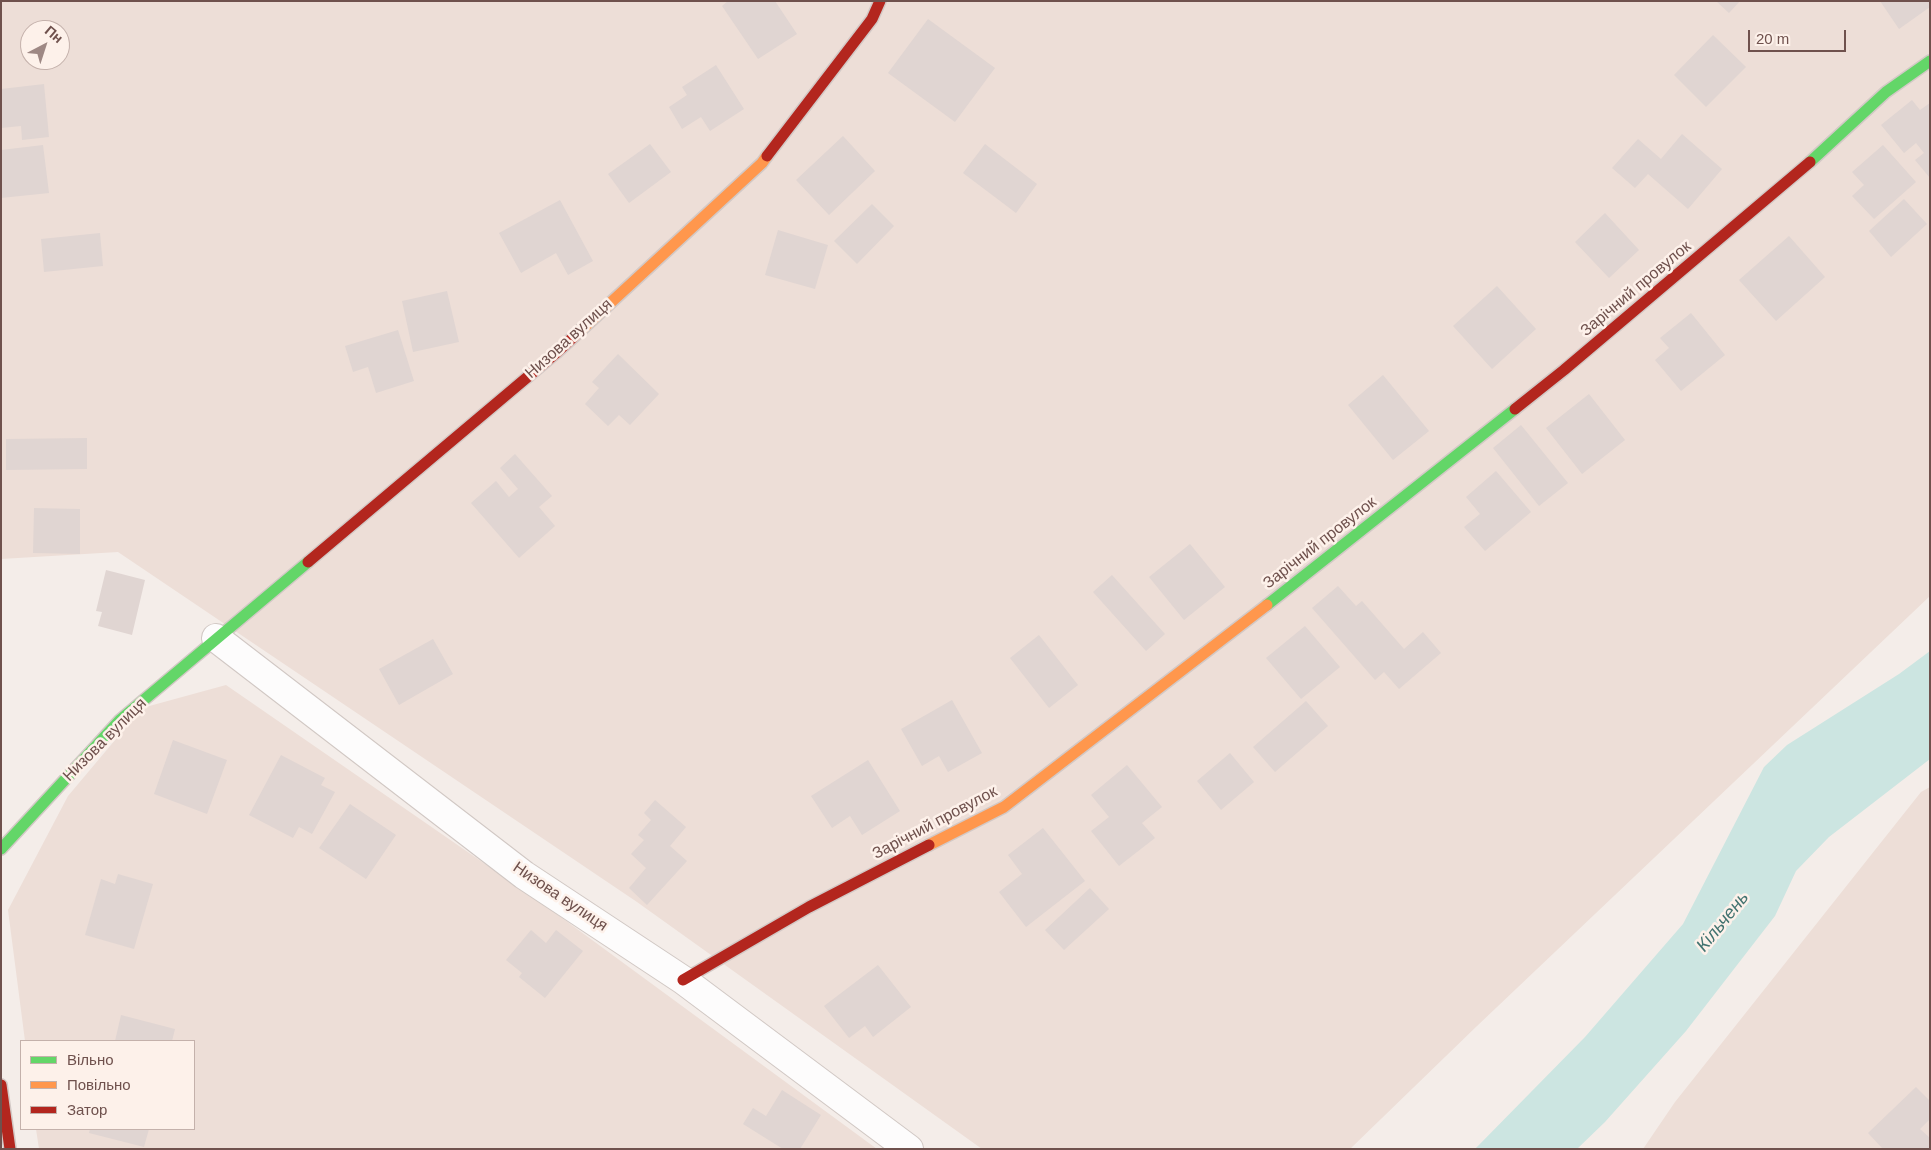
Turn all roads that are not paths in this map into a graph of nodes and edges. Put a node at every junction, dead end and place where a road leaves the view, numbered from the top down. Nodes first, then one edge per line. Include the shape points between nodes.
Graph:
1 (880, 1) edge
2 (1930, 61) edge
3 (216, 638) junction
4 (1, 849) edge
5 (683, 980) junction
6 (1, 1085) edge
7 (10, 1149) edge
8 (909, 1149) edge

1 - 3 street, Низова вулиця via 872,19 762,162 556,353
2 - 5 street, Зарічний провулок via 1886,92 1791,180 1564,370 1004,807 809,907
3 - 4 street, Низова вулиця via 120,720
3 - 5 street, Низова вулиця via 524,875
5 - 8 street, Низова вулиця
6 - 7 street

